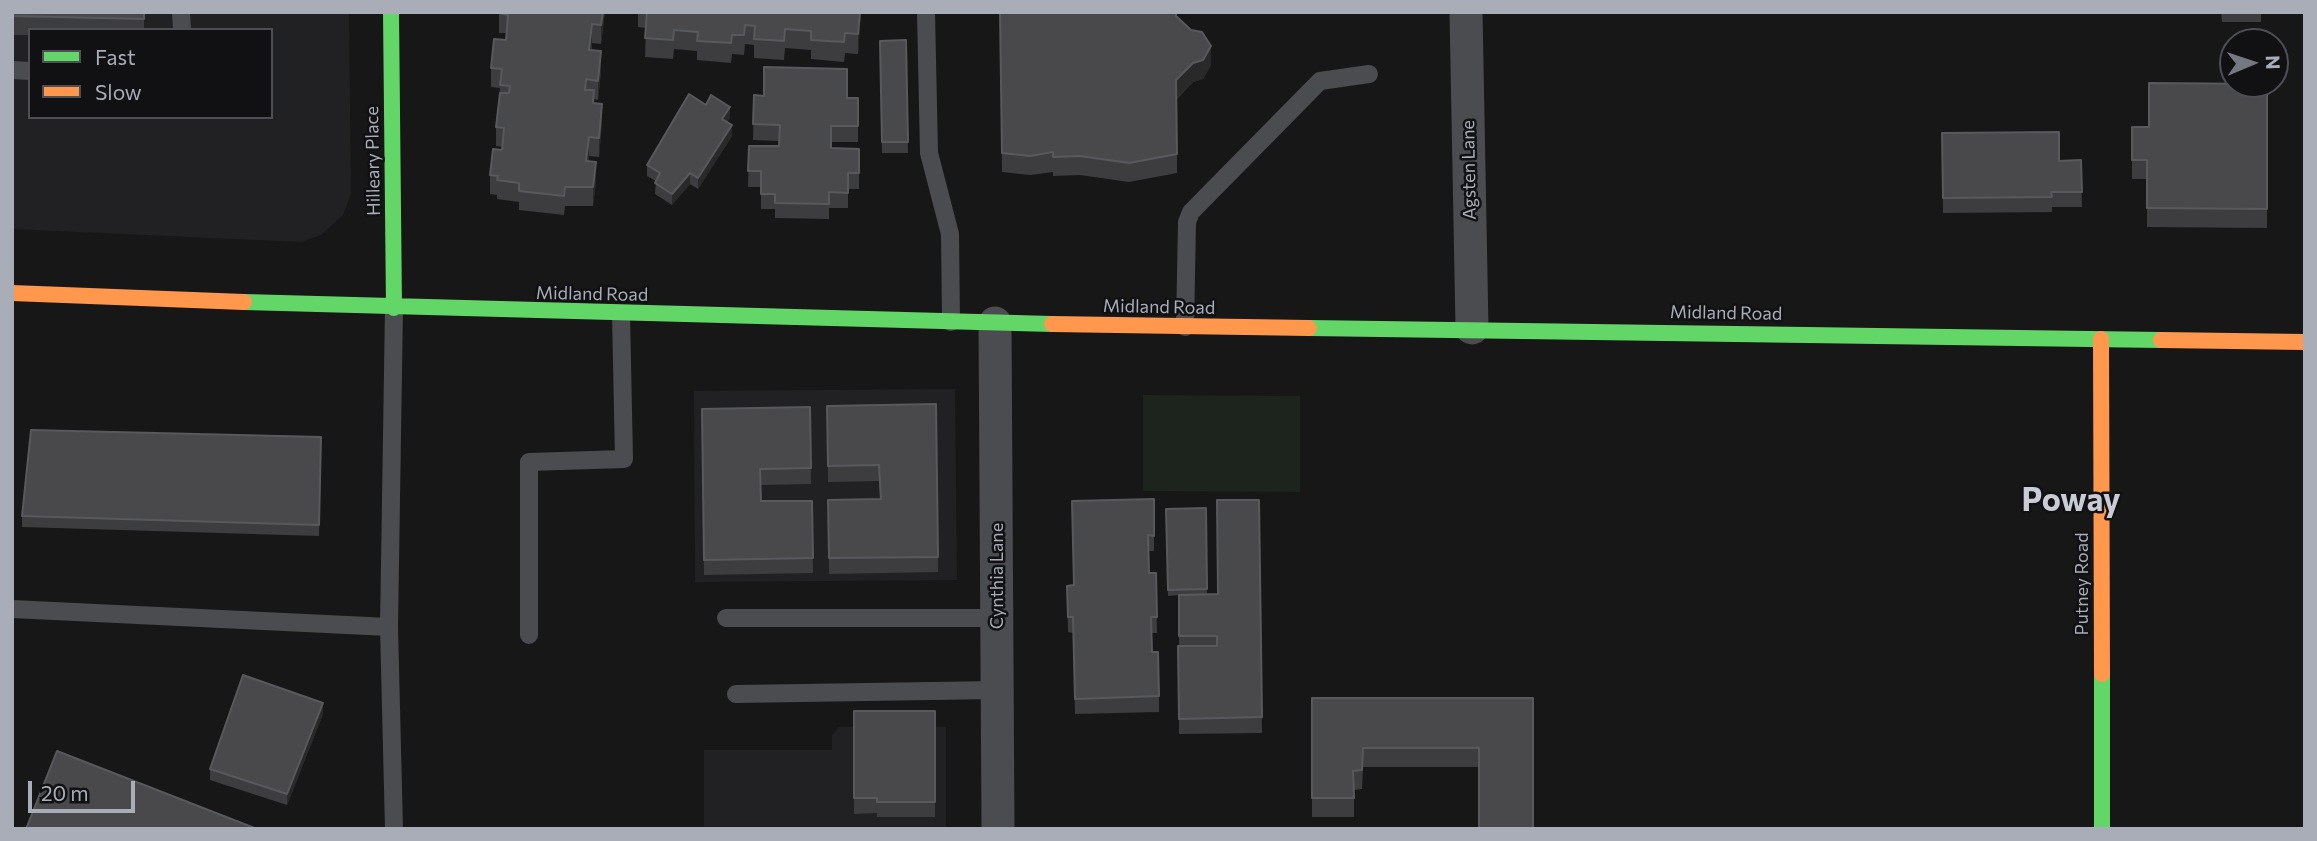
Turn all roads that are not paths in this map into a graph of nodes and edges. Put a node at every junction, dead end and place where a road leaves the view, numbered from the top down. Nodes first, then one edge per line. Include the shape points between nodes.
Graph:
1 (391, 12) edge
2 (926, 12) edge
3 (1466, 12) edge
4 (1369, 74) dead end
5 (12, 293) edge
6 (394, 308) junction
7 (621, 314) junction
8 (951, 322) junction
9 (995, 323) junction
10 (1185, 327) junction
11 (1472, 328) junction
12 (2101, 339) junction
13 (2305, 342) edge
14 (12, 609) edge
15 (726, 618) dead end
16 (997, 618) junction
17 (389, 627) junction
18 (529, 635) dead end
19 (997, 690) junction
20 (736, 694) dead end
21 (394, 829) edge
22 (998, 829) edge
23 (2102, 829) edge

1 - 6 main road, Hilleary Place
2 - 8 lane via 929,153 950,234
3 - 11 street, Agsten Lane
4 - 10 lane via 1320,81 1191,212
5 - 6 main road, Midland Road
6 - 7 main road, Midland Road
6 - 17 lane
7 - 8 main road, Midland Road
7 - 18 lane via 624,459 529,462
8 - 9 main road, Midland Road
9 - 10 main road, Midland Road
9 - 16 street, Cynthia Lane
10 - 11 main road, Midland Road
11 - 12 main road, Midland Road
12 - 13 main road, Midland Road
12 - 23 main road, Putney Road
14 - 17 lane
15 - 16 lane
16 - 19 street, Cynthia Lane
17 - 21 lane
19 - 20 lane
19 - 22 street, Cynthia Lane

